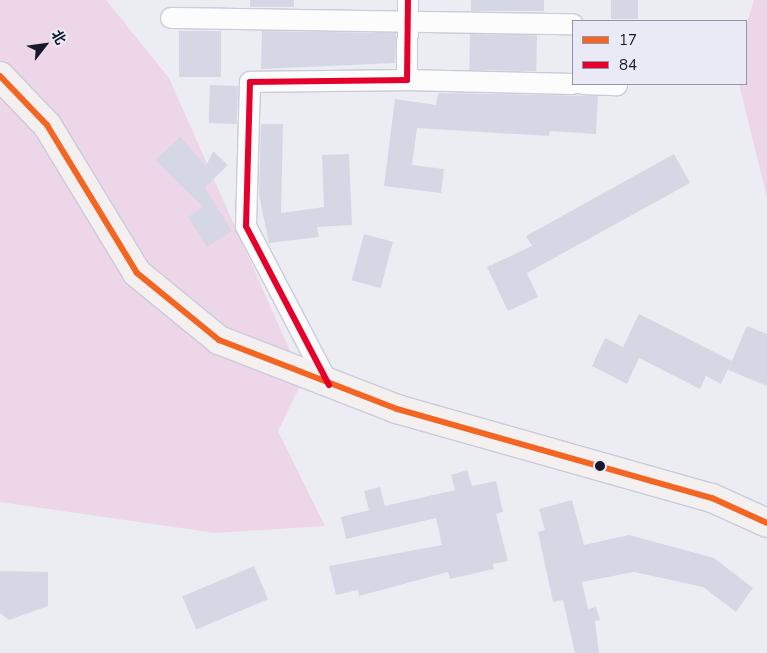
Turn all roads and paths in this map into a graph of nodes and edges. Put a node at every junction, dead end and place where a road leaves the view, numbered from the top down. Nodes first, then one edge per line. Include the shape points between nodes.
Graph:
1 (408, 0) edge
2 (171, 18) dead end
3 (408, 23) junction
4 (572, 24) edge
5 (0, 76) edge
6 (407, 80) junction
7 (572, 84) edge
8 (329, 385) junction
9 (767, 523) edge

1 - 3 street
2 - 3 street
3 - 4 street
3 - 6 street
5 - 8 main road via 47,126 137,273 219,340
6 - 7 street
6 - 8 street via 250,82 246,226
8 - 9 main road via 397,409 712,498

